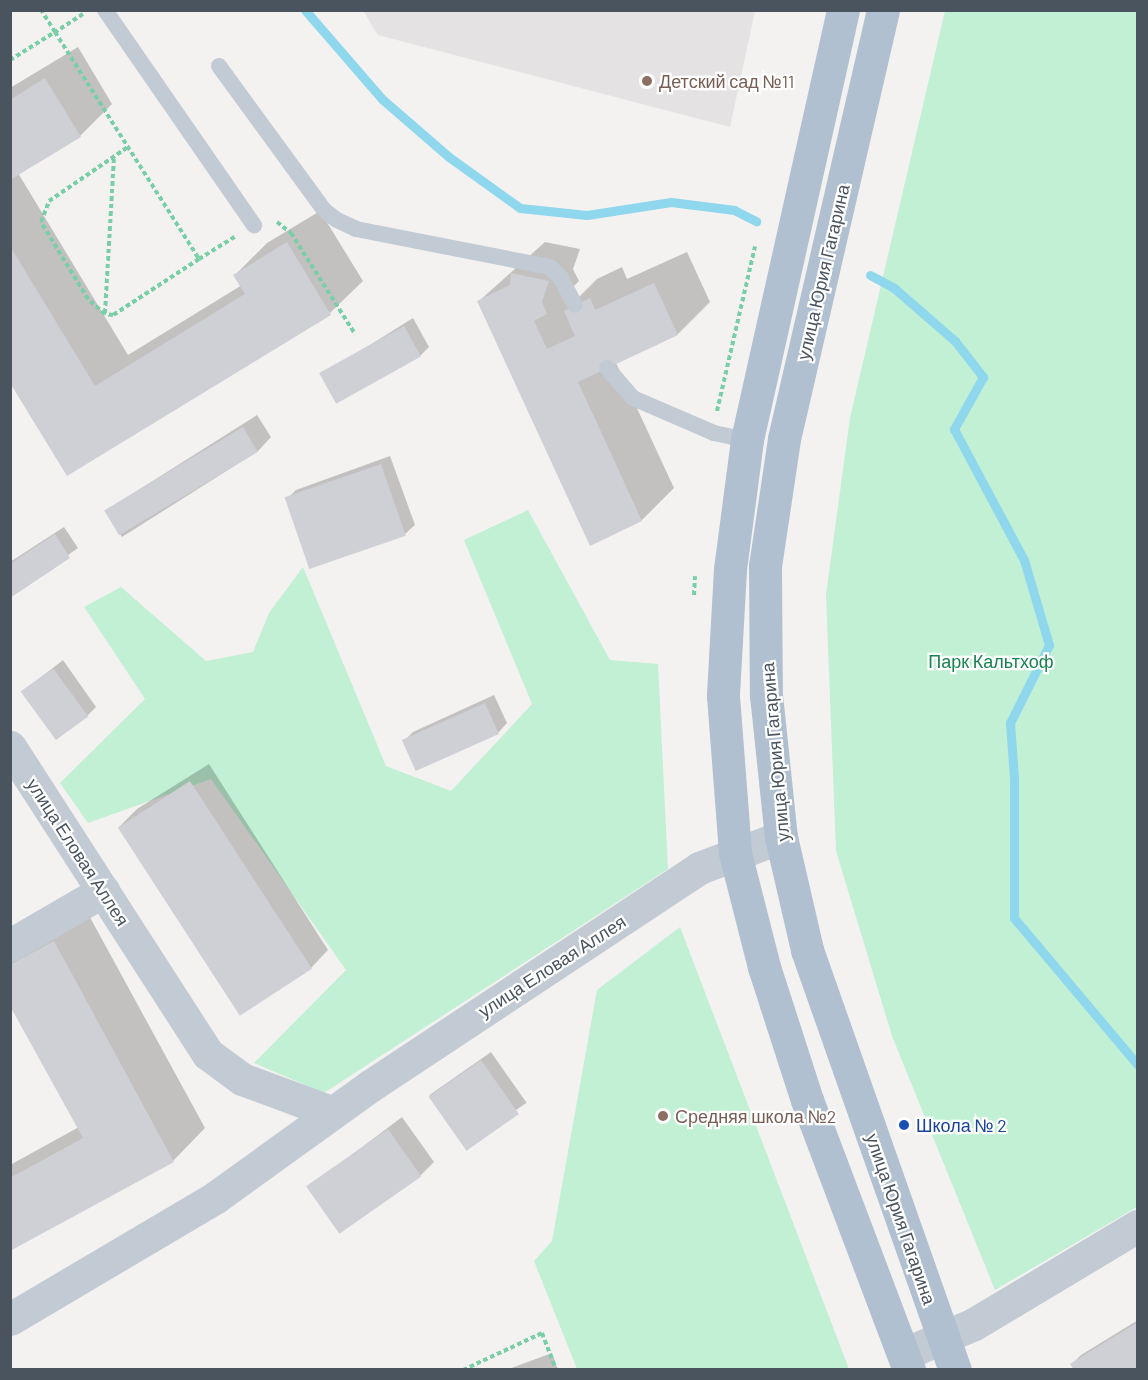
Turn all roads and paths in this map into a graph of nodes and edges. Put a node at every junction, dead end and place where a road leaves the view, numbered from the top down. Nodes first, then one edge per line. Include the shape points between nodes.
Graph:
1 (41, 10) edge
2 (89, 10) edge
3 (105, 10) edge
4 (843, 10) edge
5 (883, 10) edge
6 (55, 32) junction
7 (10, 60) edge
8 (219, 66) dead end
9 (128, 147) junction
10 (114, 156) junction
11 (254, 225) junction
12 (199, 260) junction
13 (575, 305) dead end
14 (105, 314) junction
15 (355, 334) dead end
16 (607, 368) dead end
17 (747, 440) junction
18 (10, 747) edge
19 (782, 837) junction
20 (735, 853) junction
21 (103, 891) junction
22 (10, 945) edge
23 (331, 1112) junction
24 (1137, 1226) edge
25 (10, 1319) edge
26 (943, 1338) junction
27 (906, 1362) edge
28 (463, 1370) edge
29 (556, 1370) edge
30 (955, 1370) edge

1 - 6 path
2 - 6 path
3 - 11 lane
4 - 17 main road, улица Юрия Гагарина
5 - 19 main road, улица Юрия Гагарина via 784,439 765,566 766,695
6 - 7 path
6 - 9 path
8 - 13 lane via 324,210 337,220 356,229 541,264 561,278
9 - 10 path
9 - 12 path
10 - 14 path
10 - 14 path via 49,201 41,222 88,298
11 - 12 path
11 - 15 path via 271,219 291,233
12 - 14 path via 113,315
16 - 17 lane via 633,398 714,434
17 - 20 main road, улица Юрия Гагарина via 730,569 723,696
18 - 21 street, улица Еловая Аллея
19 - 20 street, улица Еловая Аллея
19 - 26 main road, улица Юрия Гагарина via 807,950
20 - 23 street, улица Еловая Аллея via 689,875
20 - 27 main road, улица Юрия Гагарина via 764,967 807,1100
21 - 22 street
21 - 23 street, улица Еловая Аллея via 208,1054 243,1079
23 - 25 street, улица Еловая Аллея via 216,1197
24 - 26 street
26 - 27 street
26 - 30 main road, улица Юрия Гагарина
28 - 29 path via 542,1333

